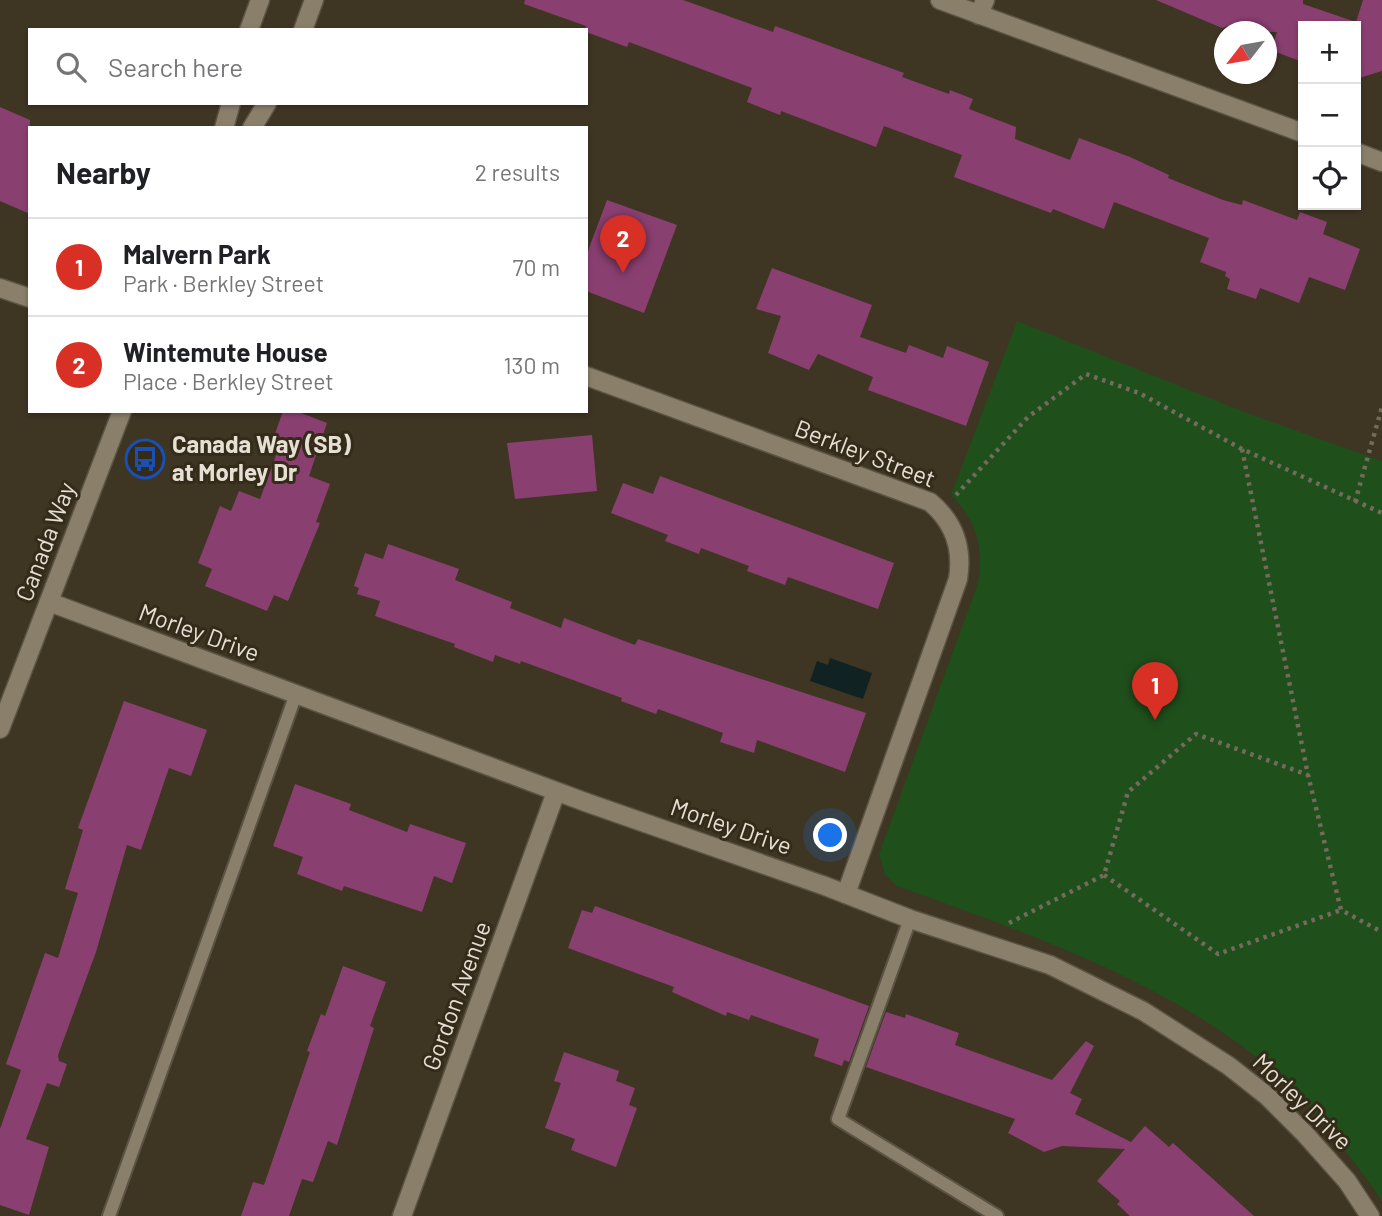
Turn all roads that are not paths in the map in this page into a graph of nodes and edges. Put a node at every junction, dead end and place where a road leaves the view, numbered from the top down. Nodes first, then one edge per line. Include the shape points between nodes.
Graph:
1 (260, 0) edge
2 (314, 0) edge
3 (940, 0) edge
4 (982, 7) edge
5 (250, 28) edge
6 (304, 28) edge
7 (230, 105) edge
8 (266, 105) edge
9 (224, 126) edge
10 (253, 126) edge
11 (1298, 131) edge
12 (1361, 154) edge
13 (1382, 162) edge
14 (0, 288) edge
15 (28, 297) edge
16 (588, 377) edge
17 (121, 413) edge
18 (49, 602) junction
19 (296, 694) junction
20 (0, 730) edge
21 (556, 792) junction
22 (846, 894) junction
23 (910, 919) junction
24 (108, 1216) edge
25 (402, 1216) edge
26 (997, 1216) edge
27 (1370, 1216) edge

1 - 5 street
2 - 6 street
3 - 4 street
4 - 11 street
7 - 9 street
8 - 10 street
12 - 13 street
14 - 15 street
16 - 22 street, Berkley Street via 929,502 948,522 961,563 958,579
17 - 18 street, Canada Way
18 - 19 street, Morley Drive
18 - 20 street, Canada Way
19 - 21 street, Morley Drive
19 - 24 lane
21 - 22 street, Morley Drive
21 - 25 street, Gordon Avenue
22 - 23 street, Morley Drive
23 - 26 lane via 838,1119
23 - 27 street, Morley Drive via 1050,965 1143,1011 1229,1066 1305,1134 1347,1181

